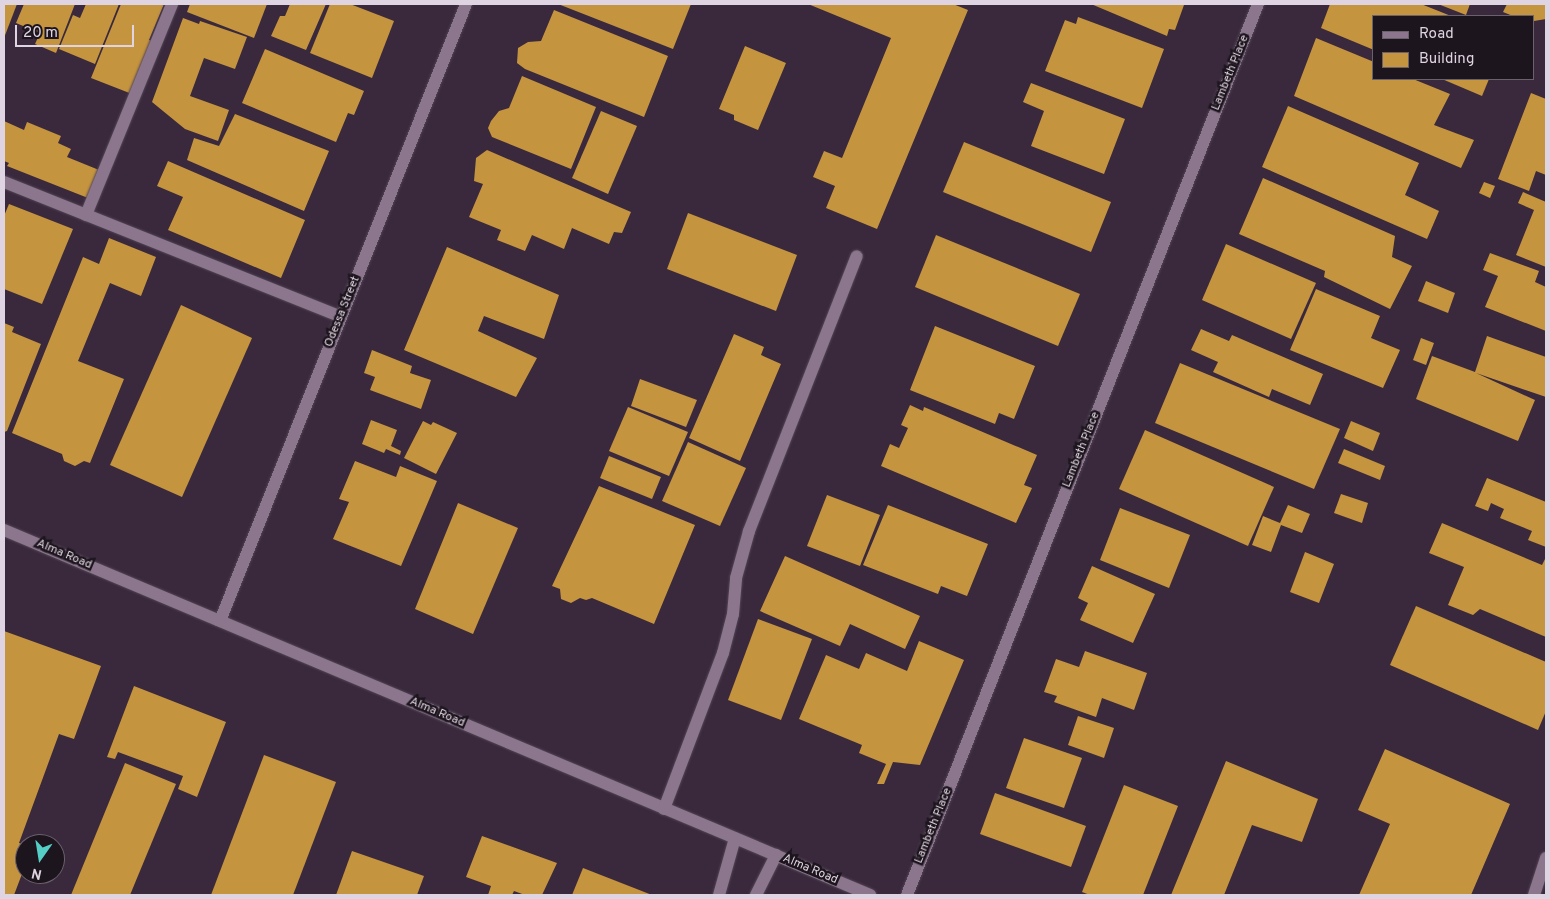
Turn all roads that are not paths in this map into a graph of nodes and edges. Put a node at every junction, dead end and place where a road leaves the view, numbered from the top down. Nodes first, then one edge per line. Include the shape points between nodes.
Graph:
1 (172, 4) edge
2 (466, 4) edge
3 (1258, 4) edge
4 (4, 182) edge
5 (86, 215) junction
6 (857, 256) dead end
7 (341, 318) junction
8 (4, 530) edge
9 (220, 621) junction
10 (664, 809) junction
11 (735, 838) junction
12 (776, 855) junction
13 (1546, 858) edge
14 (719, 895) edge
15 (756, 895) edge
16 (870, 895) edge
17 (907, 895) edge
18 (1534, 895) edge

1 - 5 street
2 - 7 street, Odessa Street
3 - 17 street, Lambeth Place
4 - 5 street
5 - 7 street
6 - 10 street via 749,531 736,578 733,614 723,653
7 - 9 street, Odessa Street
8 - 9 street, Alma Road
9 - 10 street, Alma Road
10 - 11 street, Alma Road
11 - 12 street, Alma Road
11 - 14 street
12 - 15 street
12 - 16 street, Alma Road
13 - 18 street

